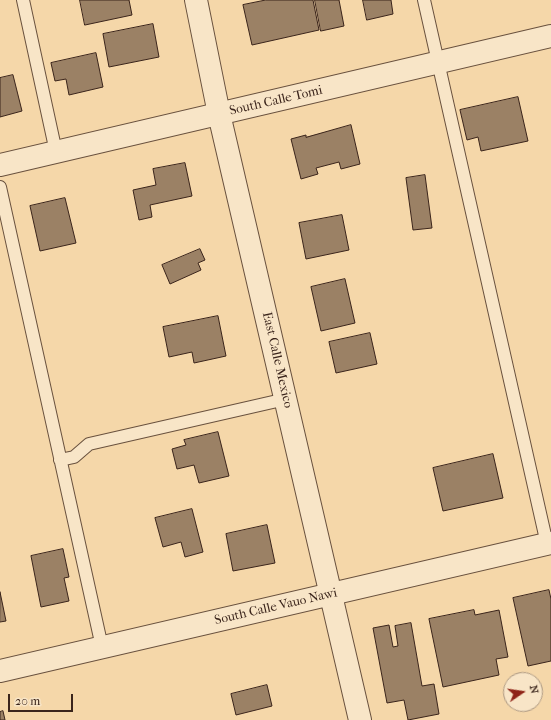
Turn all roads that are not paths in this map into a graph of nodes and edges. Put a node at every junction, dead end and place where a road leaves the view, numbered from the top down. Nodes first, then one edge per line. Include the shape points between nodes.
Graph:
1 (23, 0) edge
2 (196, 0) edge
3 (424, 0) edge
4 (551, 36) edge
5 (438, 62) junction
6 (219, 114) junction
7 (56, 152) junction
8 (0, 165) edge
9 (0, 187) edge
10 (286, 399) junction
11 (60, 460) junction
12 (549, 544) edge
13 (331, 594) junction
14 (102, 647) junction
15 (0, 671) edge
16 (360, 720) edge

1 - 7 lane
2 - 6 street, East Calle Mexico
3 - 5 lane
4 - 5 street, South Calle Tomi
5 - 6 street, South Calle Tomi
5 - 12 lane
6 - 7 street, South Calle Tomi
6 - 10 street, East Calle Mexico
7 - 8 street, South Calle Tomi
9 - 11 lane
10 - 11 lane via 89,444 74,457
10 - 13 street, East Calle Mexico
11 - 14 lane
12 - 13 street, South Calle Vauo Nawi
13 - 14 street, South Calle Vauo Nawi
13 - 16 street, East Calle Mexico
14 - 15 street, South Calle Vauo Nawi

